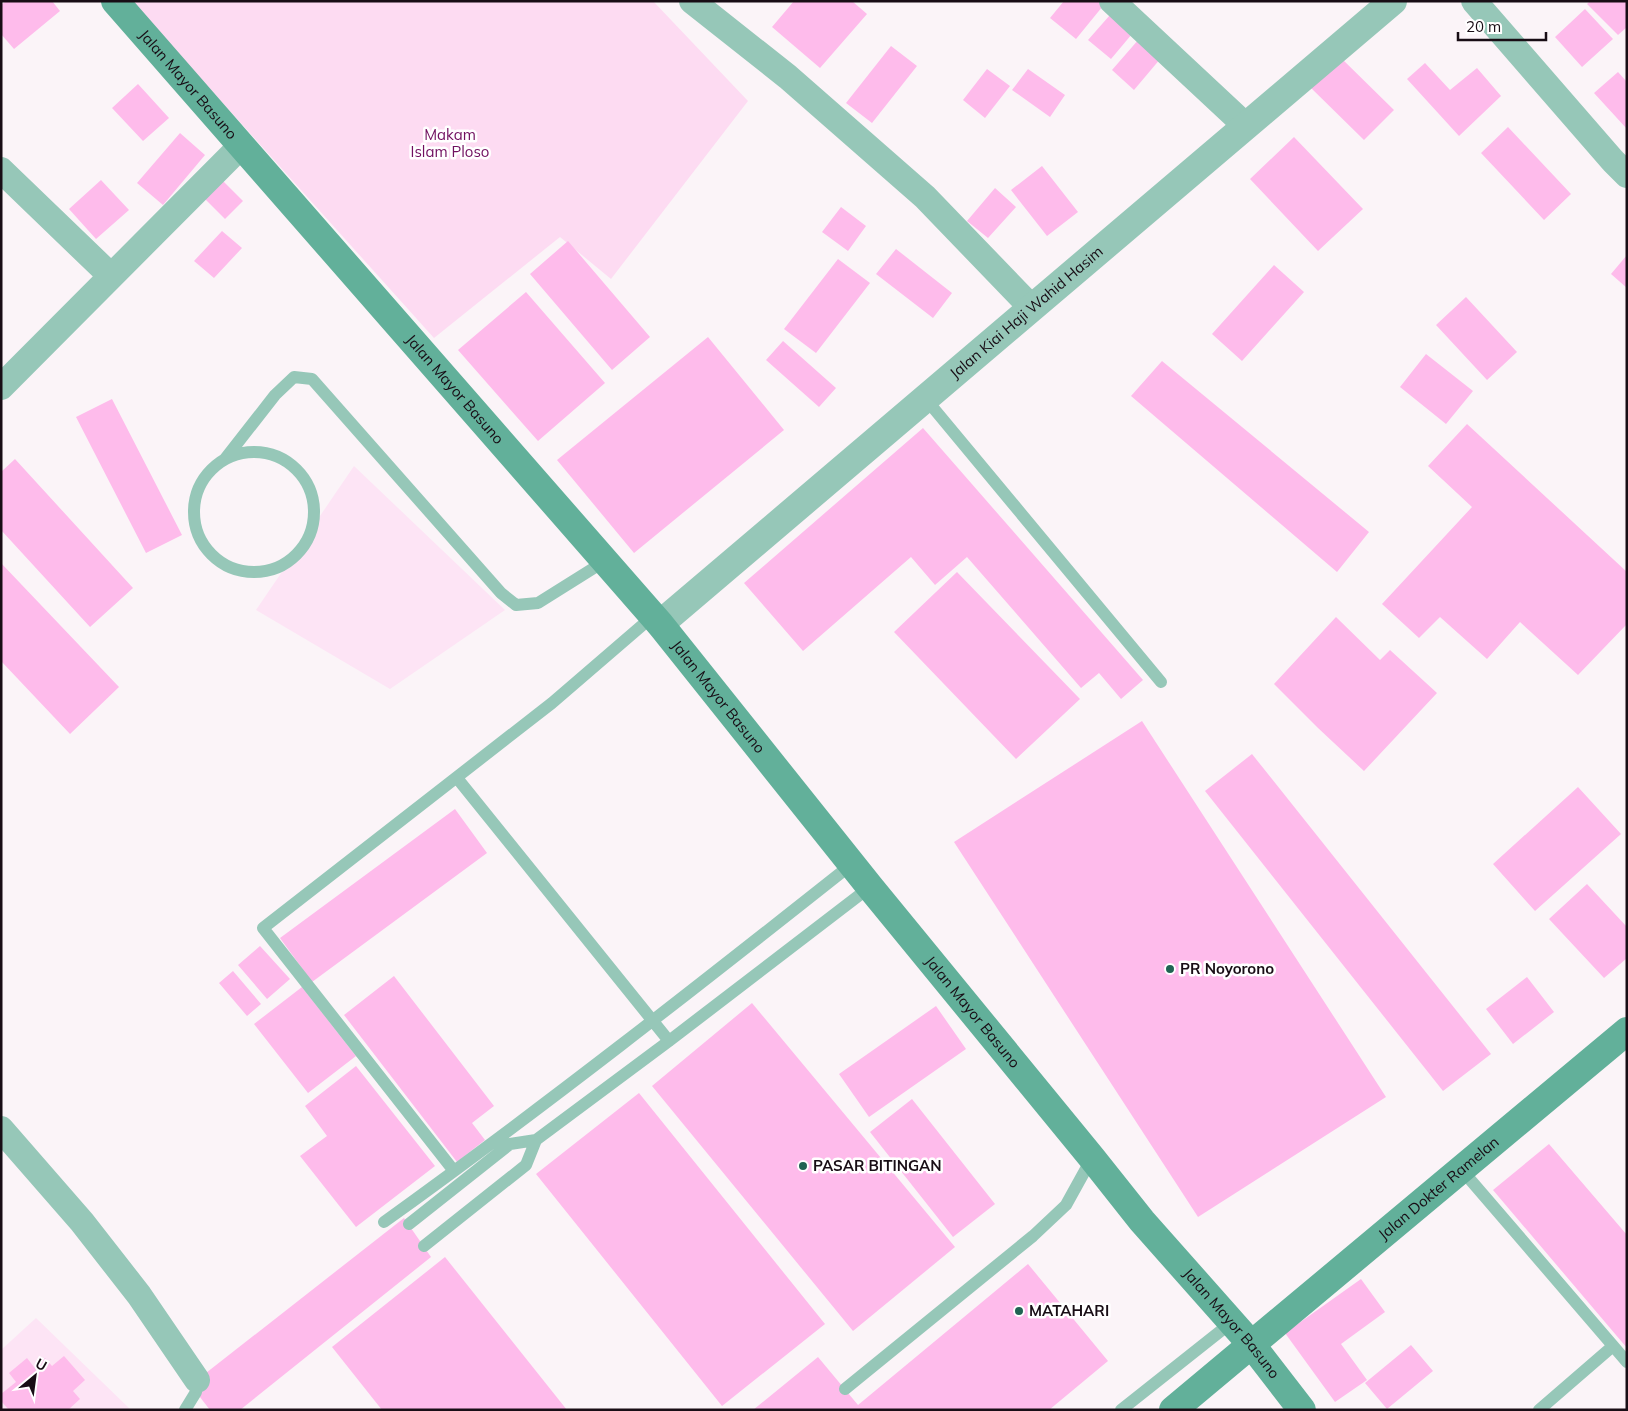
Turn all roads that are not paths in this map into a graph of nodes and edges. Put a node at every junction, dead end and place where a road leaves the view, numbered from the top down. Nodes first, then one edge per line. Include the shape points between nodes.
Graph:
1 (115, 1) edge
2 (692, 1) edge
3 (1112, 1) edge
4 (1393, 1) edge
5 (1474, 1) edge
6 (1246, 126) junction
7 (241, 146) junction
8 (1, 170) edge
9 (1627, 175) edge
10 (111, 276) junction
11 (1032, 308) junction
12 (1, 387) edge
13 (926, 398) junction
14 (225, 459) junction
15 (605, 561) junction
16 (656, 620) junction
17 (1161, 682) dead end
18 (457, 778) junction
19 (852, 864) junction
20 (870, 887) junction
21 (654, 1021) junction
22 (1627, 1031) edge
23 (669, 1041) junction
24 (543, 1105) junction
25 (557, 1124) junction
26 (1, 1129) edge
27 (536, 1140) junction
28 (1092, 1158) junction
29 (1461, 1169) junction
30 (454, 1171) junction
31 (384, 1222) dead end
32 (409, 1224) dead end
33 (424, 1246) dead end
34 (1232, 1322) junction
35 (1251, 1344) junction
36 (1613, 1346) junction
37 (1627, 1362) edge
38 (196, 1386) joint
39 (845, 1389) dead end
40 (1174, 1409) edge
41 (186, 1410) edge
42 (1121, 1410) edge
43 (1302, 1410) edge
44 (1539, 1410) edge

1 - 7 main road, Jalan Mayor Basuno
2 - 11 street via 788,77 925,197
3 - 6 street
4 - 6 street, Jalan Kiai Haji Wahid Hasim
5 - 9 street
6 - 11 street, Jalan Kiai Haji Wahid Hasim
7 - 10 street
7 - 15 main road, Jalan Mayor Basuno
8 - 10 street
10 - 12 street
11 - 13 street, Jalan Kiai Haji Wahid Hasim
13 - 16 street, Jalan Kiai Haji Wahid Hasim
13 - 17 lane
14 - 14 lane via 203,480 196,494 195,526 201,542 211,555 239,571 271,570 285,564 298,554 313,526 314,510 305,480 295,468 268,454 254,452
14 - 15 lane via 294,377 312,379 501,593 516,605 538,604
15 - 16 main road, Jalan Mayor Basuno
16 - 18 lane
16 - 19 main road, Jalan Mayor Basuno
18 - 21 lane
18 - 30 lane via 263,928
19 - 20 main road, Jalan Mayor Basuno
19 - 21 lane
20 - 23 lane
20 - 28 main road, Jalan Mayor Basuno
21 - 23 lane
21 - 24 lane
22 - 29 main road, Jalan Dokter Ramelan
23 - 25 lane
24 - 25 lane
24 - 30 lane
25 - 27 lane
26 - 38 street via 82,1222 139,1295
27 - 32 lane via 510,1144
27 - 33 lane via 526,1165
28 - 34 main road, Jalan Mayor Basuno via 1142,1221
28 - 39 lane via 1066,1205 1034,1236
29 - 35 main road, Jalan Dokter Ramelan
29 - 36 lane
30 - 31 lane
34 - 35 main road, Jalan Mayor Basuno
34 - 42 lane
35 - 40 main road, Jalan Dokter Ramelan
35 - 43 main road, Jalan Mayor Basuno
36 - 37 lane
36 - 44 lane
38 - 41 lane

